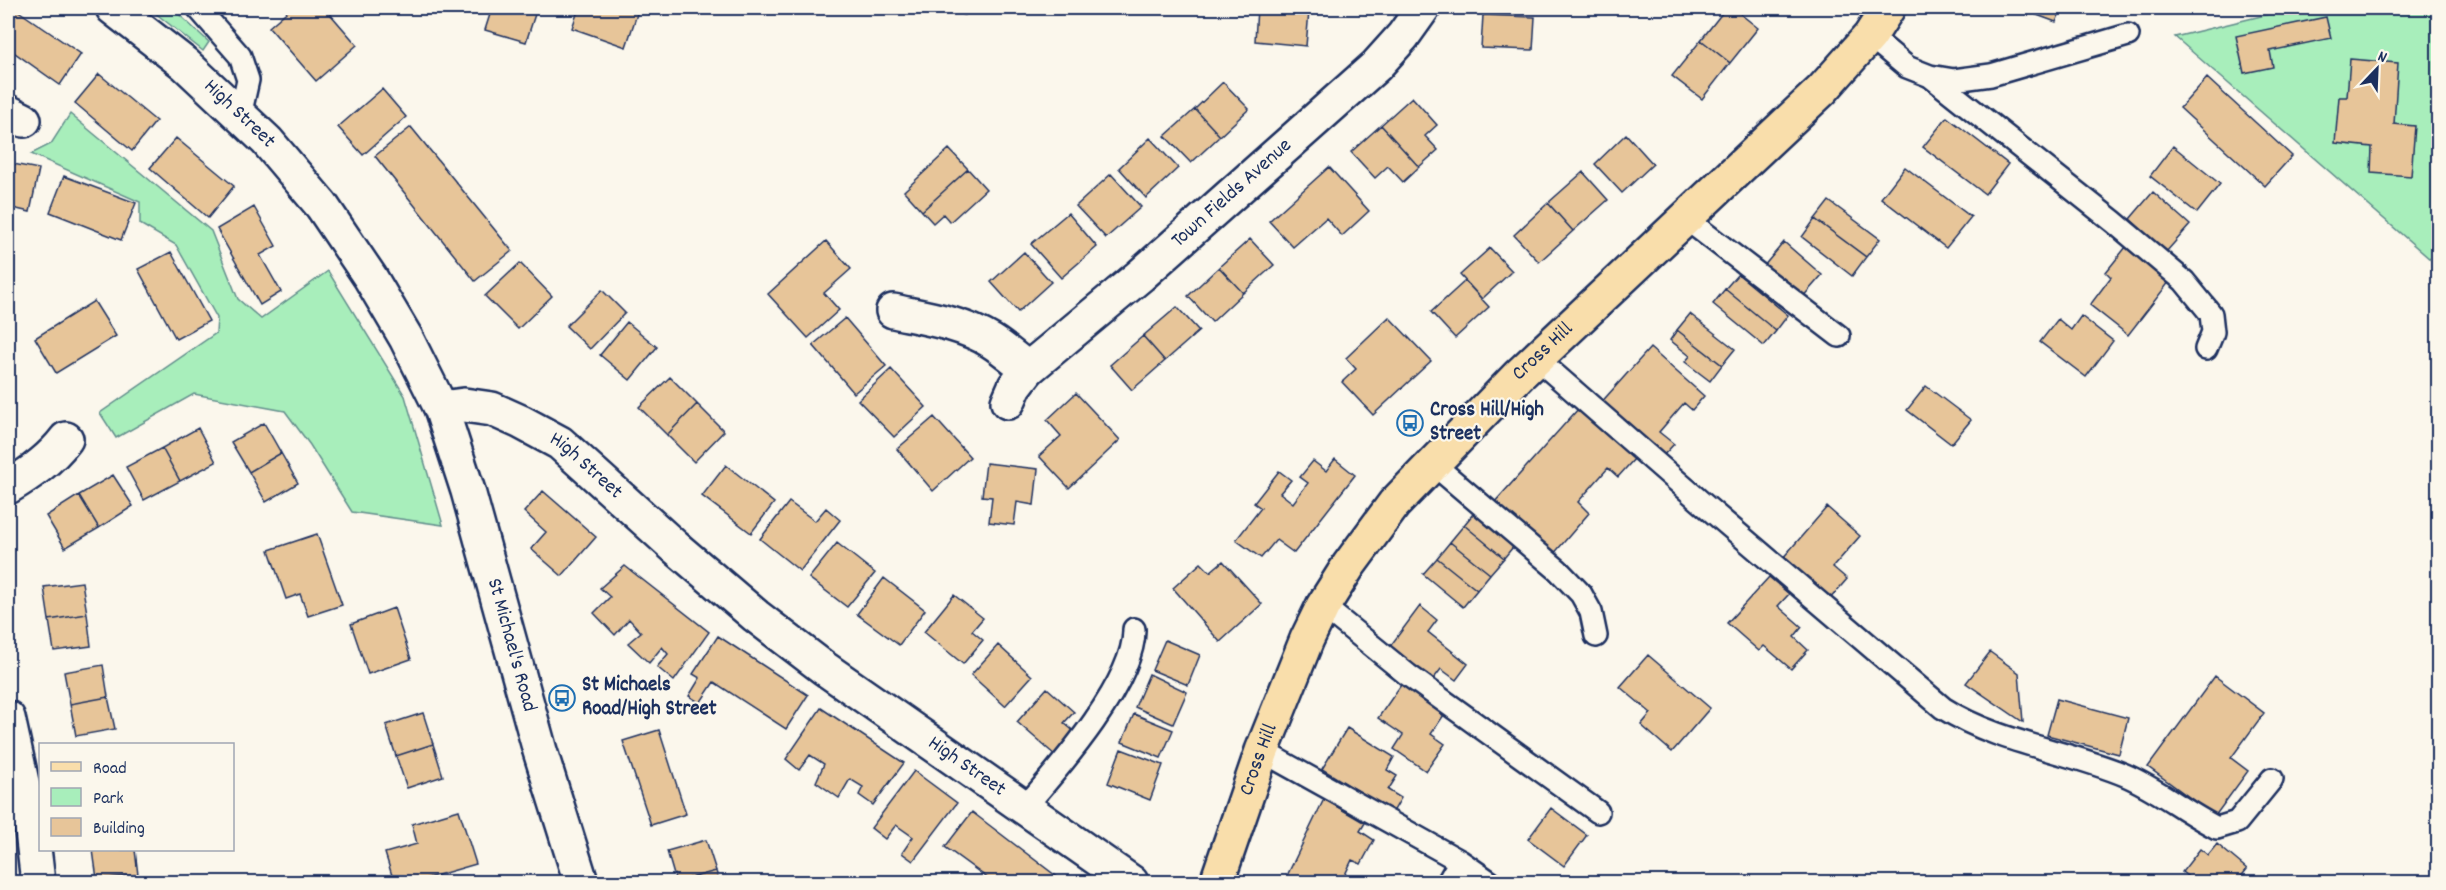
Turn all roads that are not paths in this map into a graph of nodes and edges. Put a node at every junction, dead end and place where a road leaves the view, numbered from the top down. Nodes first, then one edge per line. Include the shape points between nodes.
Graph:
1 (113, 8) edge
2 (198, 8) edge
3 (1423, 8) edge
4 (1888, 8) edge
5 (2128, 35) dead end
6 (1870, 36) junction
7 (1930, 76) junction
8 (240, 116) junction
9 (1685, 218) junction
10 (893, 311) dead end
11 (1839, 336) dead end
12 (2206, 349) dead end
13 (1536, 358) junction
14 (1028, 369) junction
15 (1008, 402) dead end
16 (441, 408) junction
17 (66, 439) dead end
18 (1431, 463) junction
19 (8, 487) edge
20 (1323, 606) junction
21 (1134, 629) dead end
22 (1596, 636) dead end
23 (8, 718) edge
24 (1262, 751) junction
25 (2272, 779) dead end
26 (1025, 807) junction
27 (1599, 812) dead end
28 (1460, 861) junction
29 (38, 882) edge
30 (581, 882) edge
31 (1131, 882) edge
32 (1217, 882) edge
33 (1448, 882) edge
34 (1490, 882) edge

1 - 8 street, High Street via 185,64
2 - 8 lane via 240,56 248,80
3 - 14 street, Town Fields Avenue via 1376,66 1141,275
4 - 6 main road, Cross Hill
5 - 7 lane via 1991,75 1954,80
6 - 7 lane via 1907,67
6 - 9 main road, Cross Hill via 1822,90
7 - 12 lane via 2184,281 2211,314 2213,332
8 - 16 street, High Street via 267,141 322,206 392,314
9 - 11 lane
9 - 13 main road, Cross Hill
10 - 14 street via 973,331
13 - 18 main road, Cross Hill
13 - 25 lane via 1943,708 1967,723 2123,774 2154,788 2217,828 2236,822
14 - 15 street, Town Fields Avenue
16 - 26 street, High Street via 464,405 492,409 560,443 756,616
16 - 30 street, St Michael's Road
17 - 19 street via 36,470
18 - 20 main road, Cross Hill via 1394,504
18 - 22 lane via 1581,594 1591,612
20 - 24 main road, Cross Hill
20 - 27 lane via 1408,675
21 - 26 lane via 1134,644 1127,663 1092,724
23 - 29 street via 31,823
24 - 28 lane
24 - 32 main road, Cross Hill
26 - 31 street, High Street
28 - 33 lane
28 - 34 lane

